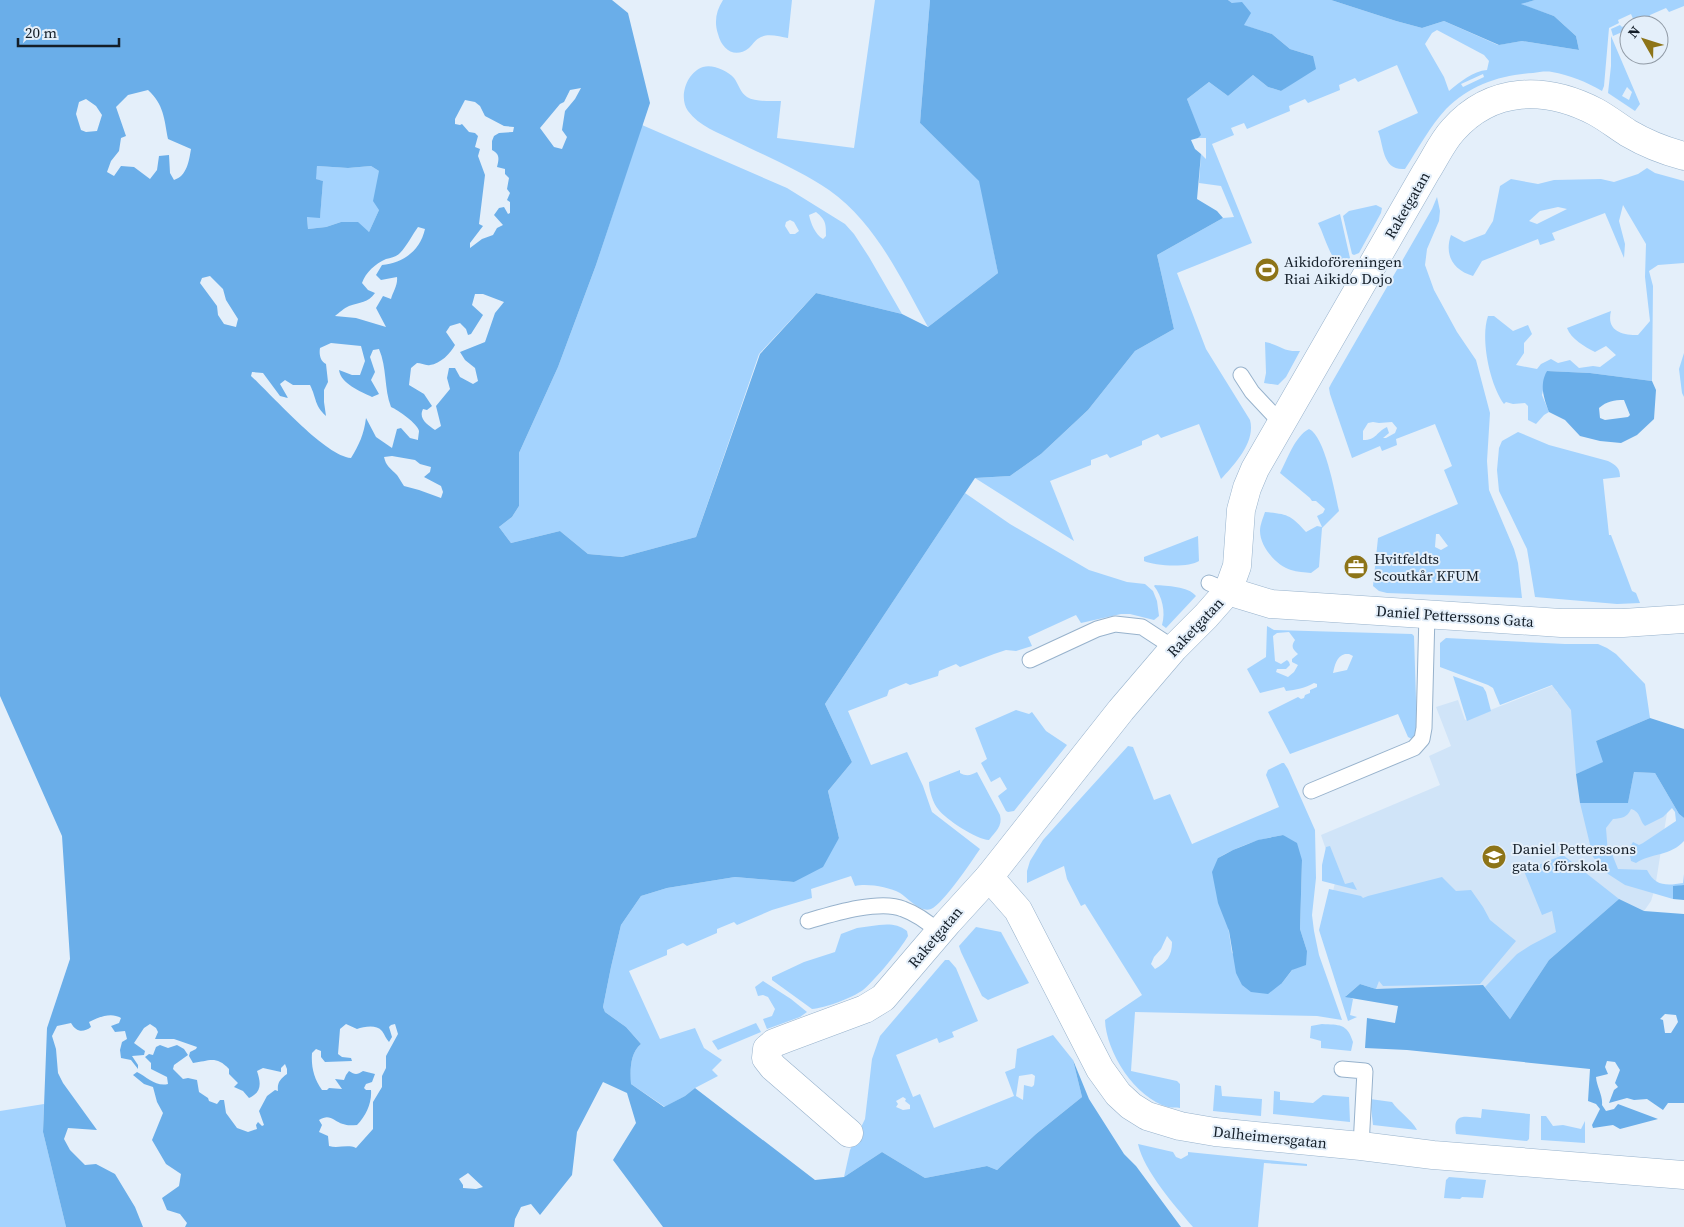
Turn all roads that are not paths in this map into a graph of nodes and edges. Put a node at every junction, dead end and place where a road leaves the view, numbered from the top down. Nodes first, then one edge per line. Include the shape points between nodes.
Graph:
1 (1684, 156) edge
2 (1241, 375) dead end
3 (1281, 423) junction
4 (1218, 587) junction
5 (1427, 614) junction
6 (1684, 619) edge
7 (1174, 648) junction
8 (1030, 660) dead end
9 (1311, 791) dead end
10 (989, 877) junction
11 (808, 921) dead end
12 (940, 932) junction
13 (1342, 1069) dead end
14 (849, 1133) dead end
15 (1361, 1146) junction
16 (1684, 1176) edge

1 - 3 street, Raketgatan via 1645,142 1582,105 1537,93 1518,94 1473,111 1440,148
2 - 3 lane
3 - 4 street, Raketgatan via 1247,488 1241,510 1237,566
4 - 5 street, Daniel Petterssons Gata via 1271,604
4 - 7 street, Raketgatan via 1206,616
5 - 6 street, Daniel Petterssons Gata via 1591,624
5 - 9 lane via 1422,739 1414,748
7 - 8 lane via 1142,628 1115,624
7 - 10 street, Raketgatan
10 - 12 street, Raketgatan
10 - 15 street, Dalheimersgatan via 1018,910 1100,1069 1118,1094 1138,1111 1160,1121 1215,1132
11 - 12 lane via 840,911 882,906 902,908
12 - 14 street, Raketgatan via 883,998 865,1009 767,1049 766,1058 773,1067
13 - 15 lane via 1371,1072
15 - 16 street, Dalheimersgatan

